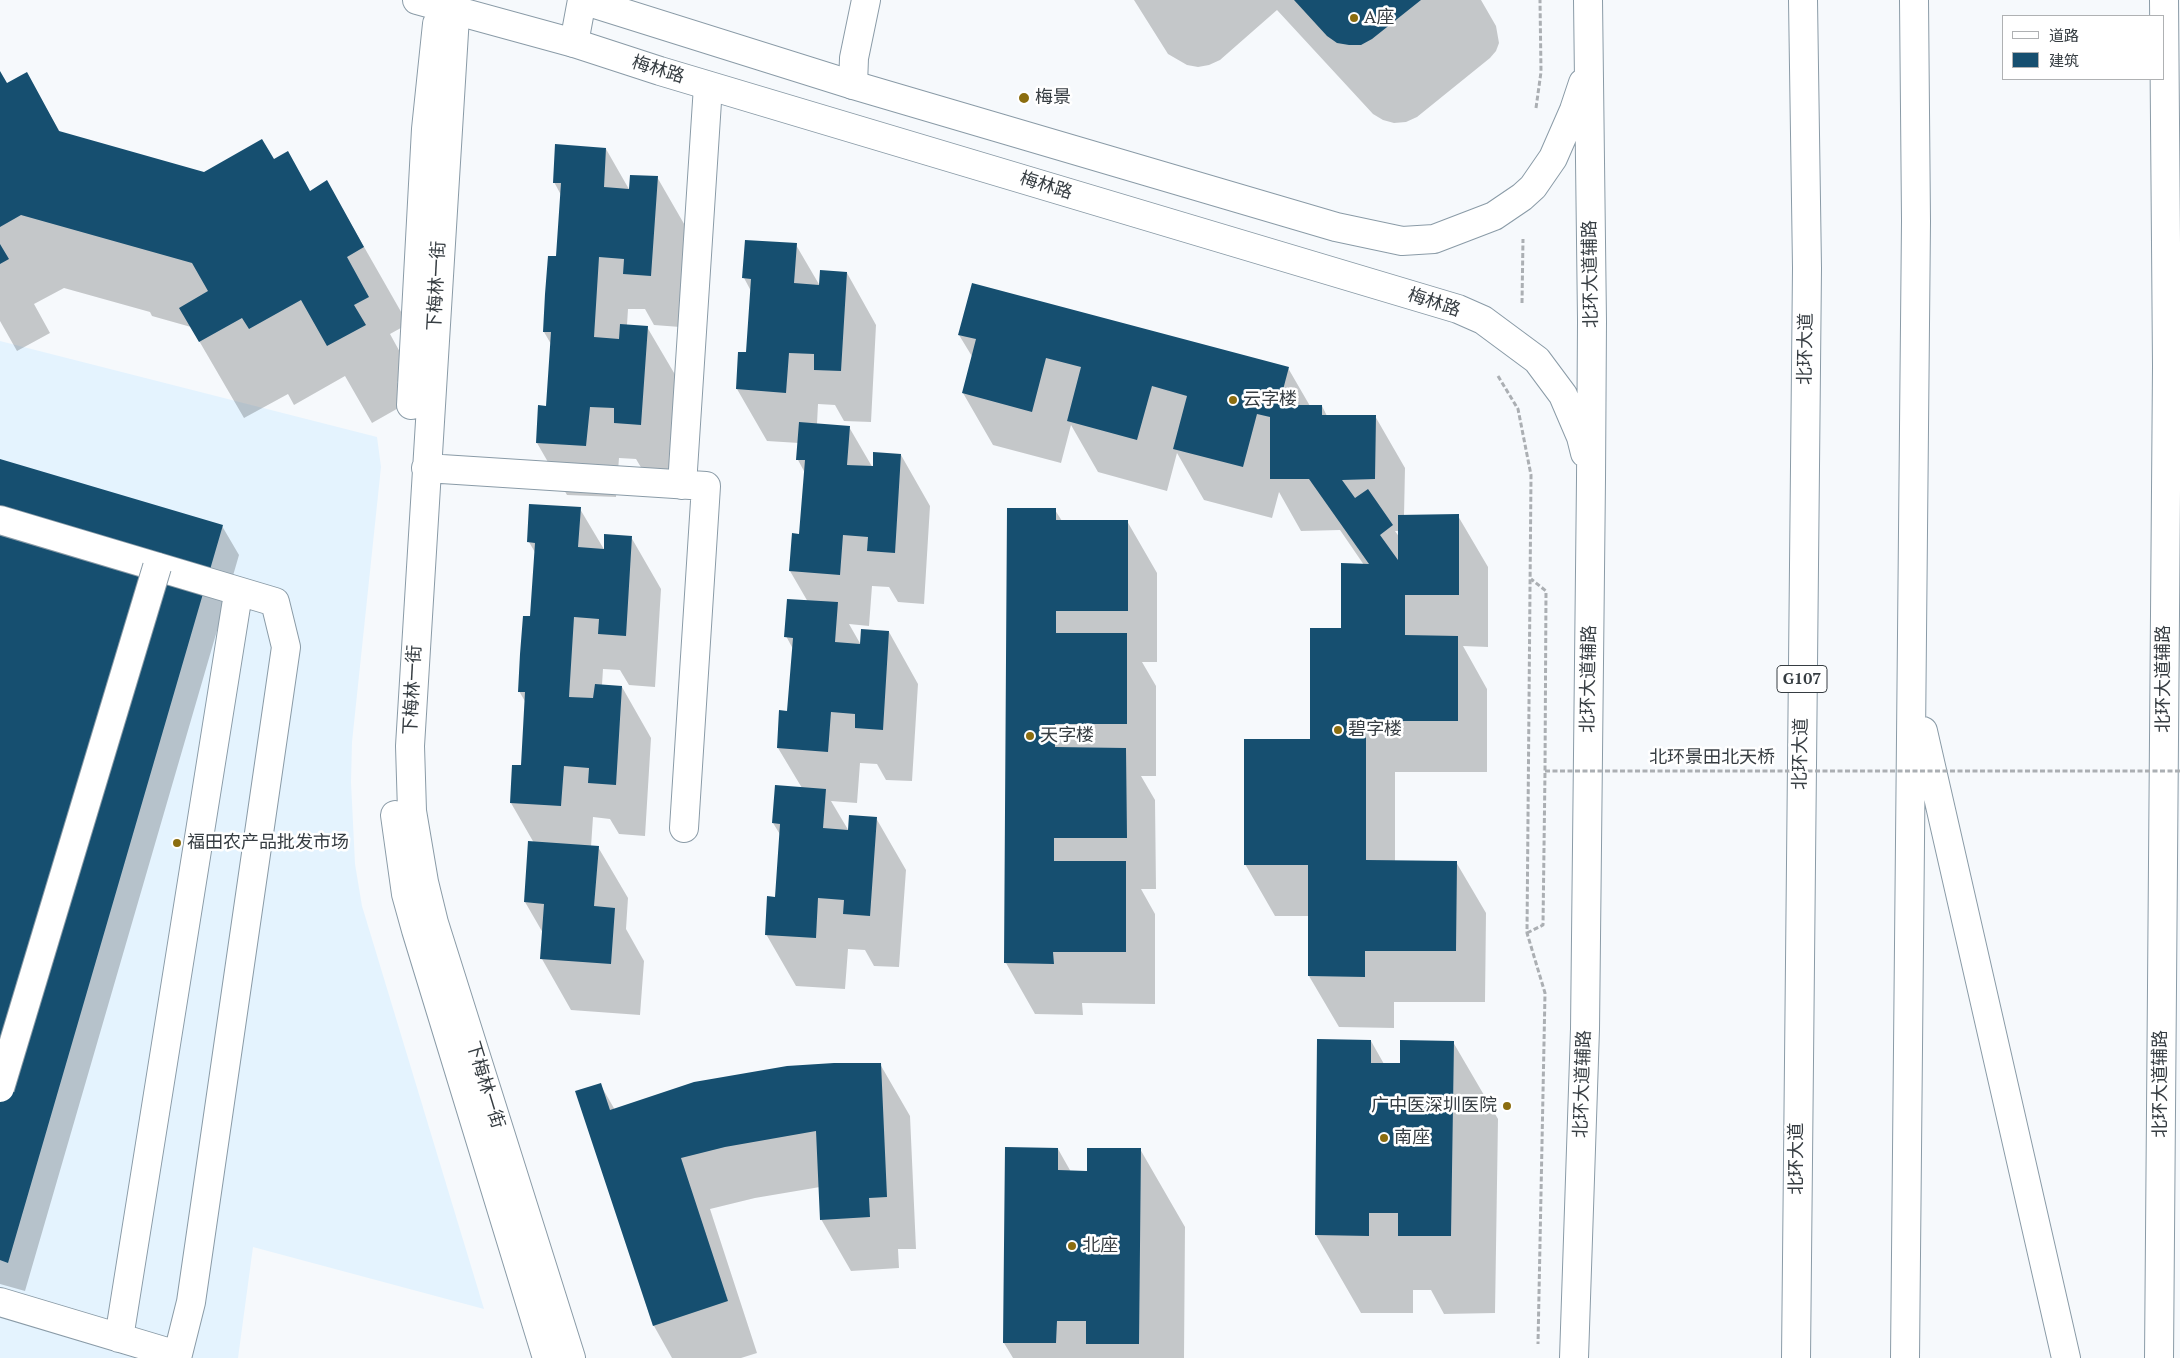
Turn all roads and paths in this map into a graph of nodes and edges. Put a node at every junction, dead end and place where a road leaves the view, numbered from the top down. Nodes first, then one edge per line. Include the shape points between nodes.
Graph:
1 (582, 0) edge
2 (866, 0) edge
3 (1540, 0) edge
4 (1588, 0) edge
5 (1803, 0) edge
6 (1914, 0) edge
7 (2164, 0) edge
8 (442, 3) edge
9 (2164, 15) edge
10 (574, 43) junction
11 (1588, 55) junction
12 (2165, 79) edge
13 (2164, 80) edge
14 (853, 85) junction
15 (708, 86) junction
16 (2180, 104) edge
17 (1534, 116) dead end
18 (1522, 233) dead end
19 (1522, 303) dead end
20 (2180, 333) edge
21 (2167, 366) junction
22 (1496, 371) dead end
23 (426, 468) junction
24 (1591, 479) junction
25 (682, 485) junction
26 (0, 520) edge
27 (157, 567) junction
28 (1531, 579) junction
29 (237, 600) dead end
30 (1913, 686) junction
31 (1545, 771) junction
32 (2180, 771) edge
33 (684, 828) dead end
34 (1527, 933) junction
35 (0, 1088) edge
36 (0, 1302) edge
37 (119, 1338) junction
38 (1538, 1344) dead end
39 (177, 1357) edge
40 (547, 1358) edge
41 (571, 1358) edge
42 (1574, 1358) edge
43 (1796, 1358) edge
44 (1905, 1358) edge
45 (2066, 1358) edge
46 (2158, 1358) edge

1 - 10 main road
1 - 14 main road
2 - 14 main road via 854,58
3 - 17 path via 1541,72
4 - 11 main road, 北环大道辅路
5 - 43 main road, 北环大道 / G107 via 1807,268
6 - 30 main road
7 - 9 main road, 北环大道辅路
8 - 10 main road, 梅林路
8 - 23 main road, 下梅林一街 via 448,106
8 - 40 main road, 下梅林一街 via 426,129 399,622 394,811 405,886 416,930
10 - 15 main road, 梅林路
11 - 14 main road via 1580,94 1567,127 1553,158 1533,187 1509,208 1494,216 1434,239 1417,241 1336,227
11 - 24 main road, 北环大道辅路
12 - 16 main road
13 - 21 main road, 北环大道辅路
15 - 24 main road, 梅林路 via 1475,317 1504,334 1537,360 1563,395 1581,437
15 - 25 main road
18 - 19 path
20 - 21 main road
21 - 46 main road, 北环大道辅路
22 - 28 path via 1518,409 1531,475
23 - 25 main road
23 - 41 main road, 下梅林一街 via 410,746 416,834 434,923
24 - 42 main road, 北环大道辅路 via 1585,1029
25 - 33 main road via 706,486
26 - 27 main road
27 - 35 main road, bridge
27 - 39 main road via 276,602 286,647 191,1302
28 - 31 path via 1546,591
28 - 34 path
29 - 37 main road
30 - 44 main road
30 - 45 main road
31 - 32 path, 北环景田北天桥, bridge
31 - 34 path via 1543,925
34 - 38 path via 1545,993
36 - 37 main road
37 - 39 main road

